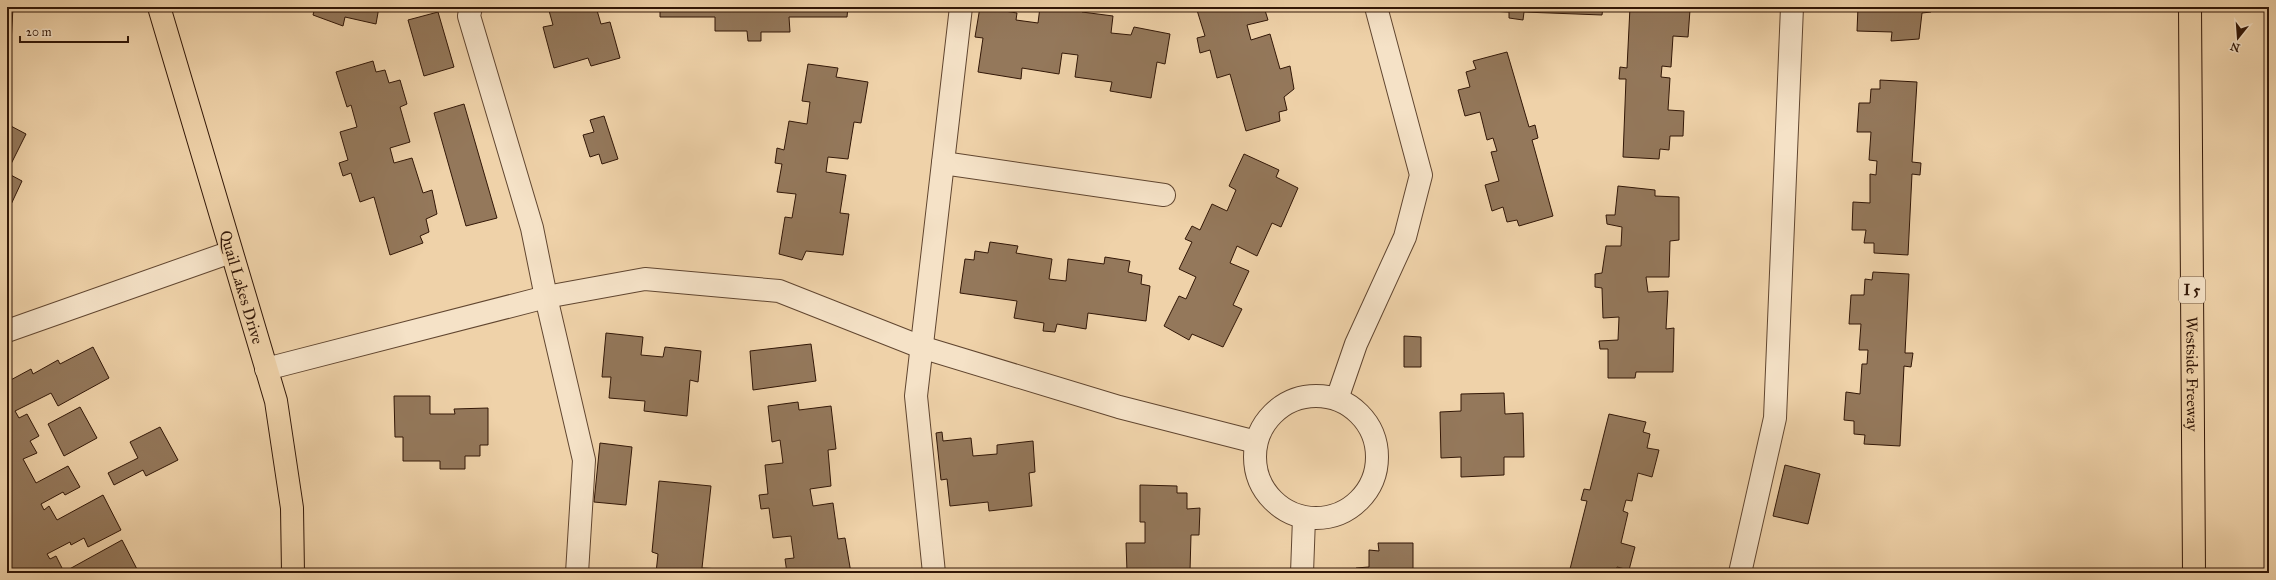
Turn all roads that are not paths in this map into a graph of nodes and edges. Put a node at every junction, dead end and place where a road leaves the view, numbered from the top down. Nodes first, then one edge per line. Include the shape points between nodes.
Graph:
1 (159, 7) edge
2 (471, 7) edge
3 (961, 7) edge
4 (1376, 7) edge
5 (1792, 7) edge
6 (2190, 7) edge
7 (943, 163) junction
8 (1164, 195) dead end
9 (231, 252) junction
10 (546, 297) junction
11 (7, 331) edge
12 (921, 347) junction
13 (266, 369) junction
14 (1337, 399) junction
15 (1256, 442) junction
16 (1304, 518) junction
17 (293, 573) edge
18 (577, 573) edge
19 (934, 573) edge
20 (1302, 573) edge
21 (1740, 573) edge
22 (2194, 573) edge

1 - 9 main road, Quail Lakes Drive
2 - 10 street via 469,16 532,228
3 - 7 street
4 - 14 street via 1421,175 1405,237 1356,344
5 - 21 street via 1775,418
6 - 22 main road, Westside Freeway / I 5
7 - 8 street
7 - 12 street
9 - 11 street
9 - 13 main road, Quail Lakes Drive
10 - 12 street via 644,279 779,291
10 - 13 street
10 - 18 street via 584,460
12 - 15 street via 1119,407
12 - 19 street via 916,396
13 - 17 main road, Quail Lakes Drive via 276,401 292,508
14 - 15 street via 1317,396 1296,399 1278,408 1264,423
14 - 16 street via 1355,409 1368,424 1376,443 1377,464 1372,483 1361,500 1344,512 1325,518
15 - 16 street via 1254,462 1259,481 1270,499 1285,511
16 - 20 street

